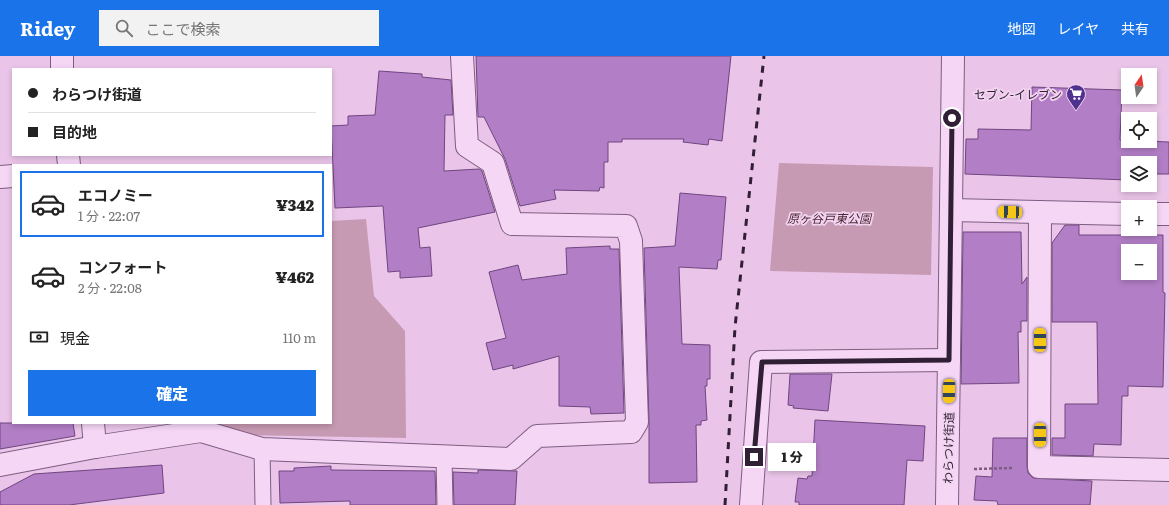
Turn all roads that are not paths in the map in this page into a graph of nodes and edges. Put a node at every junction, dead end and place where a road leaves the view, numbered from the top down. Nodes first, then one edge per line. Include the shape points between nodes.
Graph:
1 (62, 56) edge
2 (462, 56) edge
3 (953, 56) edge
4 (62, 68) edge
5 (12, 176) edge
6 (0, 177) edge
7 (951, 210) junction
8 (1040, 212) junction
9 (1121, 214) edge
10 (1157, 214) edge
11 (1169, 214) edge
12 (949, 360) junction
13 (93, 424) edge
14 (95, 447) junction
15 (262, 449) junction
16 (444, 456) junction
17 (0, 465) edge
18 (1169, 470) edge
19 (263, 505) edge
20 (444, 505) edge
21 (751, 505) edge
22 (947, 505) edge

1 - 4 street
2 - 16 street via 467,146 493,163 512,224 626,226 631,241 637,422 631,432 538,436 511,459
3 - 7 street, わらつけ街道
5 - 6 street
7 - 8 street
7 - 12 street, わらつけ街道
8 - 9 street
8 - 18 street via 1039,467
10 - 11 street
12 - 21 street via 762,362
12 - 22 street, わらつけ街道
13 - 14 street
14 - 15 street via 201,431
14 - 17 street
15 - 16 street
15 - 19 lane
16 - 20 lane

